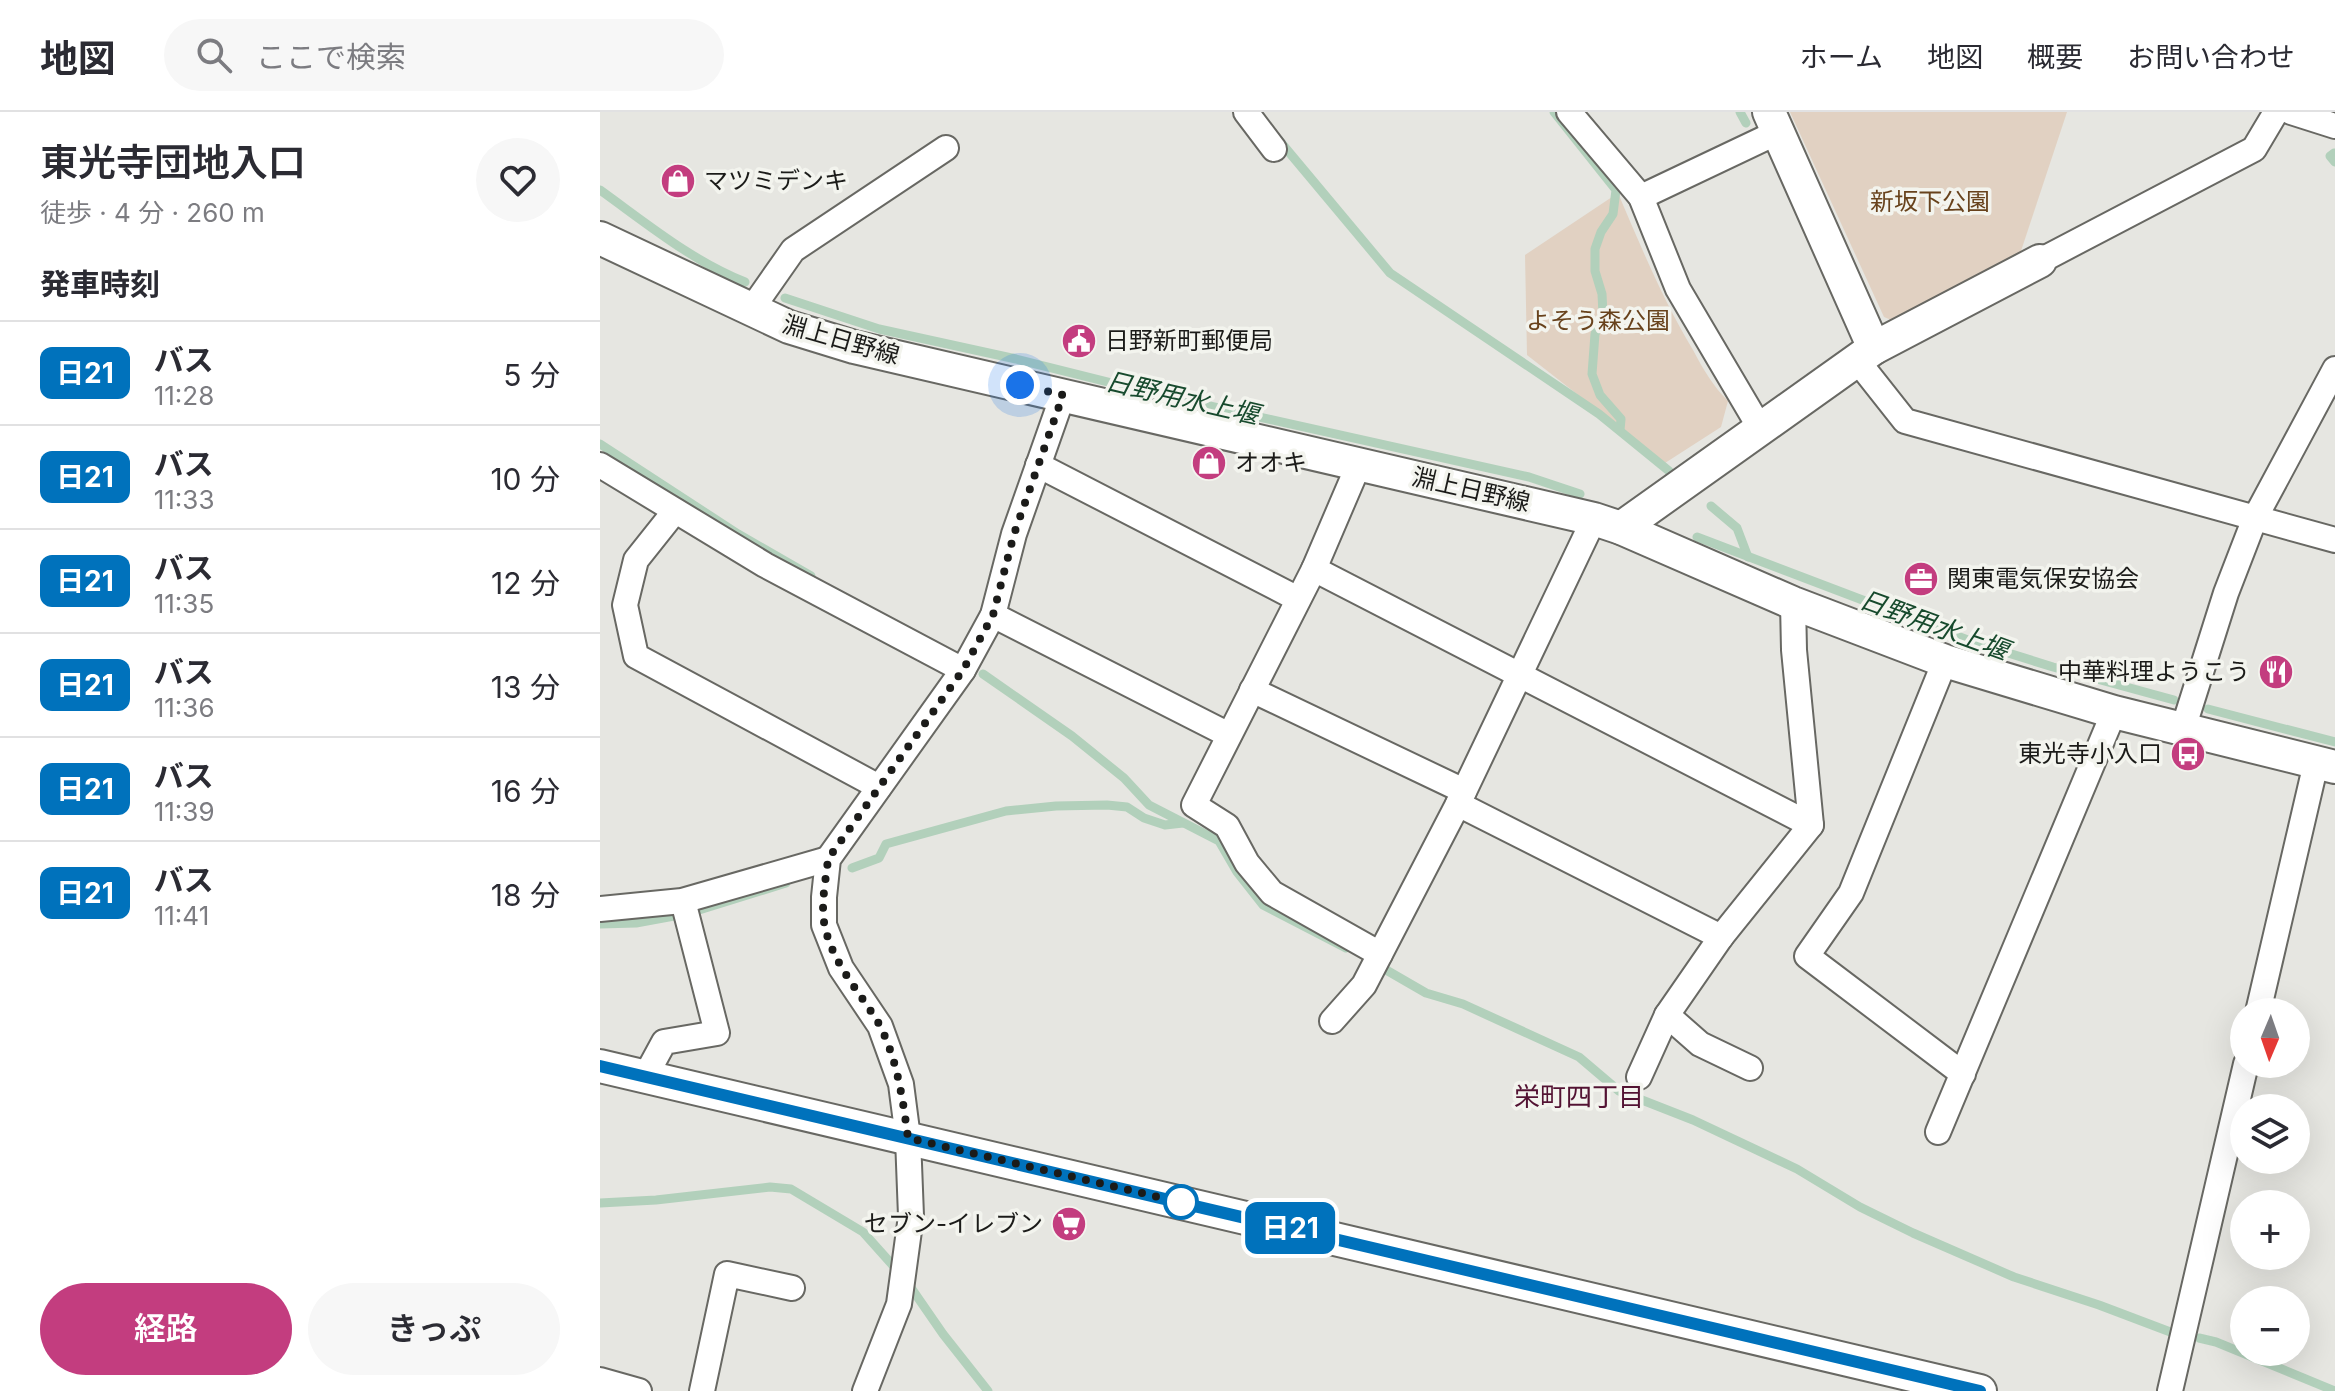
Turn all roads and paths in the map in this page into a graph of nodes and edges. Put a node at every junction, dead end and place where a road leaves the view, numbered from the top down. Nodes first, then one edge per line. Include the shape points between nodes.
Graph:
1 (1246, 112) edge
2 (1569, 112) edge
3 (2276, 112) edge
4 (2291, 112) edge
5 (1774, 122) edge
6 (2335, 126) edge
7 (946, 148) dead end
8 (1274, 149) dead end
9 (1641, 197) junction
10 (600, 238) edge
11 (2040, 261) joint
12 (751, 310) junction
13 (1865, 354) junction
14 (2335, 369) edge
15 (1063, 395) junction
16 (1760, 428) junction
17 (1359, 464) junction
18 (600, 465) edge
19 (1038, 465) junction
20 (675, 511) junction
21 (2255, 518) junction
22 (1607, 524) junction
23 (2335, 540) edge
24 (1314, 569) junction
25 (1298, 599) junction
26 (1793, 603) junction
27 (993, 615) junction
28 (1945, 661) junction
29 (963, 670) junction
30 (1520, 674) junction
31 (1252, 690) junction
32 (2114, 712) junction
33 (2183, 729) junction
34 (1229, 735) junction
35 (2325, 765) edge
36 (879, 787) junction
37 (1461, 798) junction
38 (1811, 825) junction
39 (828, 859) junction
40 (683, 901) junction
41 (600, 909) edge
42 (1721, 937) junction
43 (1380, 954) junction
44 (2262, 998) edge
45 (1667, 1015) junction
46 (1332, 1021) dead end
47 (600, 1066) edge
48 (1750, 1068) dead end
49 (1963, 1074) junction
50 (645, 1077) junction
51 (1639, 1077) dead end
52 (2243, 1078) edge
53 (1938, 1132) dead end
54 (908, 1138) junction
55 (792, 1288) dead end
56 (600, 1380) edge
57 (639, 1391) edge
58 (702, 1391) edge
59 (865, 1391) edge
60 (1980, 1391) edge
61 (2170, 1391) edge

1 - 8 street
2 - 9 street
3 - 11 street via 2254,149
4 - 6 street
5 - 9 street
5 - 13 main road
7 - 12 street via 793,250
9 - 16 street via 1678,289
10 - 12 main road, 淵上日野線
11 - 13 main road
12 - 15 main road, 淵上日野線 via 854,347
13 - 16 main road
13 - 21 street via 1905,421
14 - 21 street
15 - 17 main road, 淵上日野線
15 - 19 street
16 - 22 main road
17 - 22 main road, 淵上日野線
17 - 24 street
18 - 20 street
19 - 25 street
19 - 27 street
20 - 29 street
20 - 36 street via 636,560 625,605 636,656
21 - 23 street
21 - 33 street
22 - 26 main road, 淵上日野線
22 - 30 street
24 - 25 street
24 - 30 street
25 - 31 street
26 - 28 main road, 淵上日野線
26 - 38 street
27 - 29 street
27 - 34 street
28 - 32 main road, 淵上日野線
28 - 49 street via 1851,893 1807,956
29 - 36 street
30 - 37 street
30 - 38 street
31 - 34 street
31 - 37 street
32 - 33 main road, 淵上日野線
32 - 49 street
33 - 35 main road, 淵上日野線
34 - 43 street via 1194,805 1227,826 1247,863 1272,893
35 - 44 street
36 - 39 street
37 - 42 street
37 - 43 street
38 - 42 street
39 - 40 street
39 - 54 street via 824,925 841,968 880,1026 901,1084
40 - 41 street
40 - 50 street via 717,1033 664,1042
42 - 45 street
43 - 46 street via 1364,985
45 - 48 street via 1700,1044
45 - 51 street
47 - 50 main road
49 - 53 street
50 - 54 main road
52 - 61 street
54 - 59 street via 911,1216 900,1296
54 - 60 main road
55 - 58 street via 727,1274
56 - 57 street

